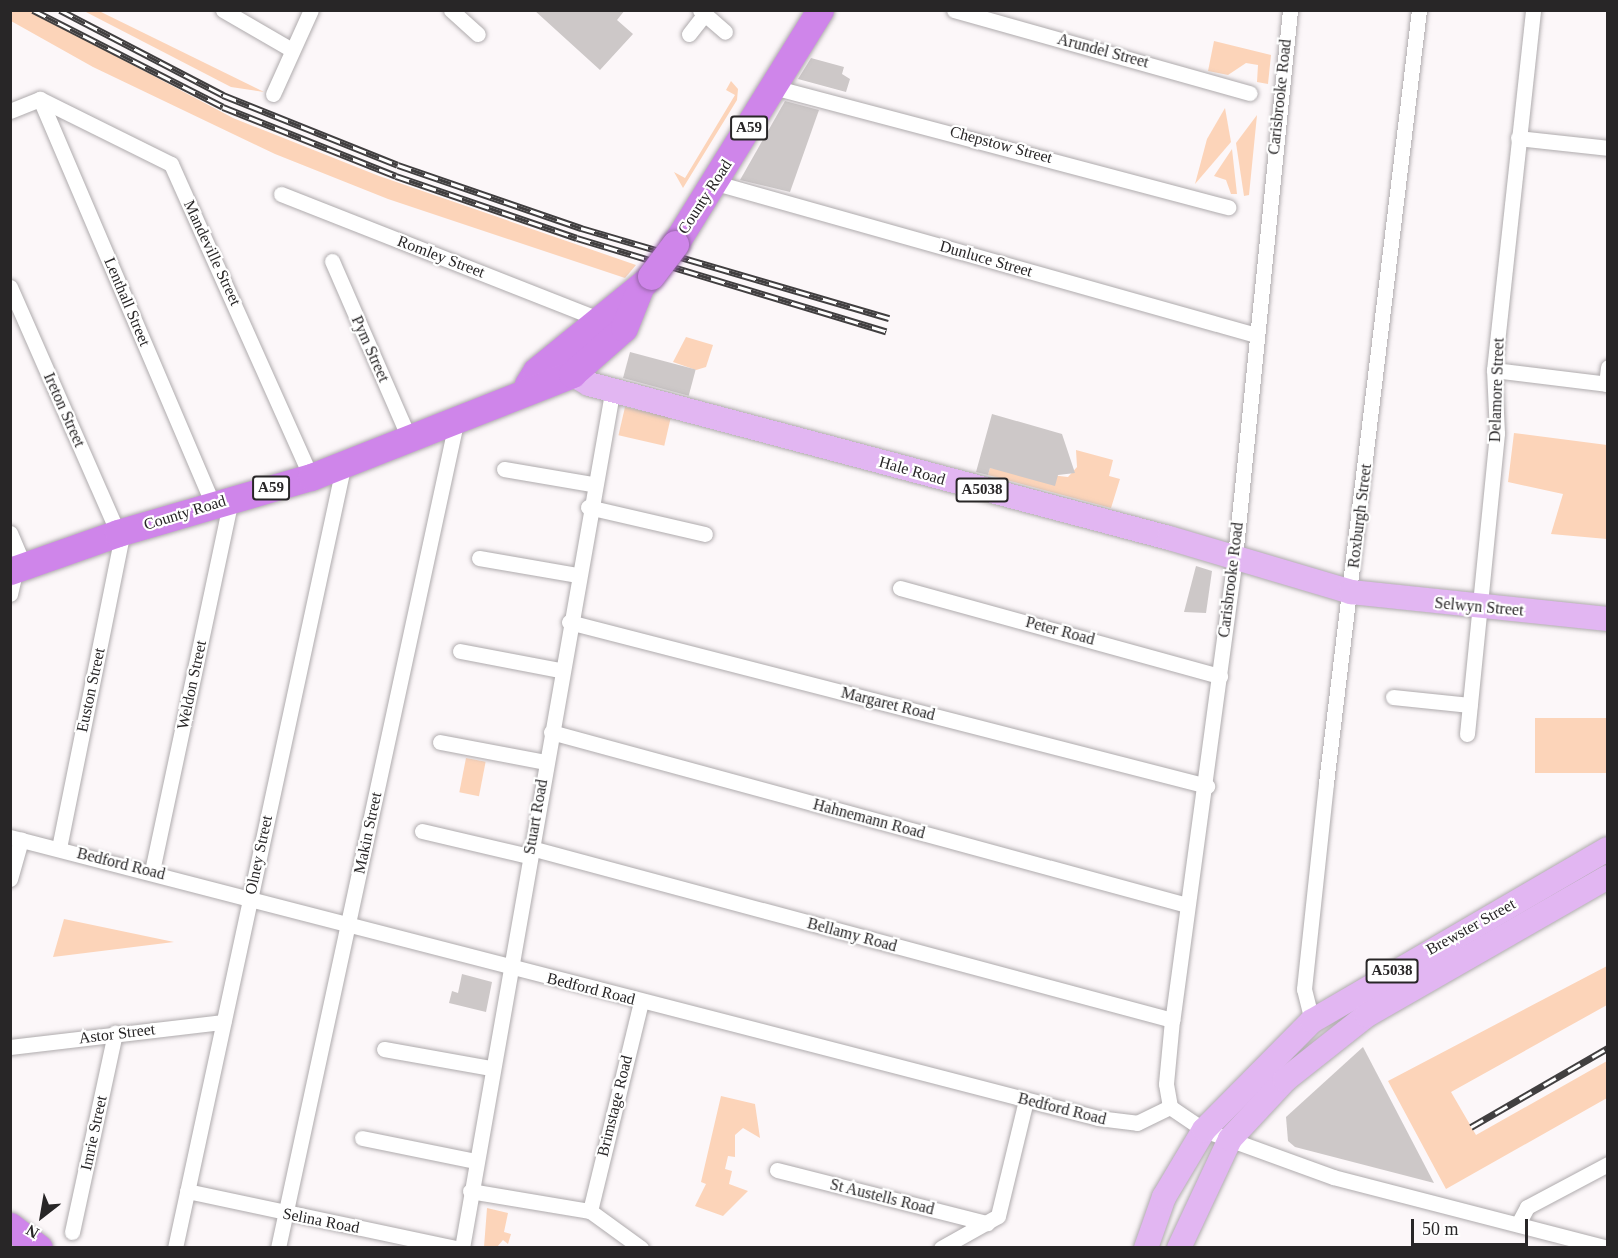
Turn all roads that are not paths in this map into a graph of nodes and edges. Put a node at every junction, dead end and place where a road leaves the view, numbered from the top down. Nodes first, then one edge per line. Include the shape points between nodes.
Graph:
1 (224, 10) edge
2 (311, 10) edge
3 (451, 10) edge
4 (820, 10) edge
5 (954, 10) edge
6 (1290, 10) edge
7 (1419, 10) edge
8 (1533, 10) edge
9 (702, 13) edge
10 (725, 32) dead end
11 (478, 34) dead end
12 (689, 34) dead end
13 (292, 50) junction
14 (774, 87) junction
15 (1250, 93) dead end
16 (273, 94) dead end
17 (40, 99) junction
18 (10, 111) edge
19 (1518, 138) junction
20 (1608, 147) edge
21 (716, 183) junction
22 (281, 194) dead end
23 (1228, 207) dead end
24 (332, 261) dead end
25 (645, 282) junction
26 (10, 287) edge
27 (601, 320) junction
28 (1256, 335) junction
29 (574, 363) junction
30 (1608, 367) edge
31 (1494, 370) junction
32 (1606, 384) edge
33 (613, 387) junction
34 (457, 417) junction
35 (408, 436) junction
36 (344, 463) junction
37 (504, 469) dead end
38 (311, 477) junction
39 (592, 483) junction
40 (222, 502) junction
41 (588, 507) junction
42 (120, 532) junction
43 (10, 533) edge
44 (705, 534) dead end
45 (1235, 557) junction
46 (479, 558) dead end
47 (15, 575) edge
48 (577, 575) junction
49 (900, 588) dead end
50 (1351, 592) junction
51 (1478, 607) junction
52 (1608, 619) edge
53 (569, 622) junction
54 (460, 651) dead end
55 (560, 670) junction
56 (1220, 676) junction
57 (1393, 697) dead end
58 (1470, 705) junction
59 (551, 732) junction
60 (1467, 734) dead end
61 (440, 742) dead end
62 (546, 762) junction
63 (1207, 786) junction
64 (422, 831) dead end
65 (16, 839) edge
66 (58, 848) junction
67 (1608, 849) edge
68 (530, 852) junction
69 (152, 872) junction
70 (1608, 877) edge
71 (10, 879) edge
72 (250, 898) junction
73 (1187, 905) junction
74 (348, 924) junction
75 (509, 969) junction
76 (640, 1002) junction
77 (1172, 1020) junction
78 (1312, 1021) junction
79 (224, 1022) junction
80 (116, 1033) junction
81 (10, 1047) edge
82 (384, 1049) dead end
83 (491, 1068) junction
84 (1026, 1100) junction
85 (1170, 1107) junction
86 (1204, 1130) junction
87 (362, 1138) dead end
88 (1230, 1139) junction
89 (475, 1161) junction
90 (1608, 1164) edge
91 (777, 1170) dead end
92 (187, 1191) junction
93 (470, 1191) junction
94 (590, 1211) junction
95 (286, 1215) junction
96 (987, 1223) junction
97 (1518, 1224) junction
98 (10, 1226) edge
99 (72, 1232) dead end
100 (10, 1235) edge
101 (37, 1248) edge
102 (175, 1248) edge
103 (278, 1248) edge
104 (456, 1248) edge
105 (462, 1248) edge
106 (641, 1248) edge
107 (941, 1248) edge
108 (1146, 1248) edge
109 (1179, 1248) edge
110 (1607, 1248) edge

1 - 13 street
2 - 13 street
3 - 11 street
4 - 14 highway, County Road / A59
5 - 15 street, Arundel Street
6 - 28 street, Carisbrooke Road
7 - 50 street, Roxburgh Street
8 - 19 street, Delamore Street
9 - 10 street
9 - 12 street
13 - 16 street
14 - 21 highway, County Road / A59
14 - 23 street, Chepstow Street
17 - 18 street
17 - 38 street, Mandeville Street via 171,164
17 - 40 street, Lenthall Street
19 - 20 street
19 - 31 street, Delamore Street
21 - 25 highway, County Road / A59, bridge
21 - 28 street, Dunluce Street
22 - 27 street, Romley Street
24 - 35 street, Pym Street
25 - 27 highway, County Road / A59
25 - 29 highway, County Road / A59 via 624,328
26 - 42 street, Ireton Street
27 - 29 highway, County Road / A59
28 - 45 street, Carisbrooke Road
29 - 33 main road, Hale Road / A5038
29 - 34 highway, County Road / A59
30 - 32 street
31 - 32 street
31 - 51 street, Delamore Street via 1497,433
33 - 39 street, Stuart Road
33 - 45 main road, Hale Road / A5038
34 - 35 highway, County Road / A59
34 - 74 street, Makin Street
35 - 36 highway, County Road / A59
36 - 38 highway, County Road / A59
36 - 72 street, Olney Street
37 - 39 street
38 - 40 highway, County Road / A59
39 - 41 street, Stuart Road
40 - 42 highway, County Road / A59
40 - 69 street, Weldon Street
41 - 44 street
41 - 48 street, Stuart Road
42 - 47 highway, County Road / A59
42 - 66 street, Euston Street
43 - 47 street
45 - 50 main road, Hale Road / A5038
45 - 56 street, Carisbrooke Road
46 - 48 street
48 - 53 street, Stuart Road
49 - 56 street, Peter Road
50 - 51 main road, Selwyn Street / A5038
50 - 78 street, Roxburgh Street via 1304,989
51 - 52 main road, Selwyn Street / A5038
51 - 58 street, Delamore Street
53 - 55 street, Stuart Road
53 - 63 street, Margaret Road
54 - 55 street
55 - 59 street, Stuart Road
56 - 63 street, Carisbrooke Road
57 - 58 street
58 - 60 street, Delamore Street
59 - 62 street, Stuart Road
59 - 73 street, Hahnemann Road
61 - 62 street
62 - 68 street, Stuart Road
63 - 73 street, Carisbrooke Road
64 - 68 street, Bellamy Road
65 - 66 street, Bedford Road
65 - 71 street
66 - 69 street, Bedford Road
67 - 78 main road, Brewster Street / A5038
68 - 75 street, Stuart Road
68 - 77 street, Bellamy Road
69 - 72 street, Bedford Road
70 - 88 main road, Brewster Street / A5038 via 1367,1016 1285,1080
72 - 74 street, Bedford Road
72 - 79 street, Olney Street
73 - 77 street, Carisbrooke Road
74 - 75 street, Bedford Road
74 - 95 street, Makin Street
75 - 76 street, Bedford Road
75 - 83 street, Stuart Road
76 - 84 street, Bedford Road
76 - 94 street, Brimstage Road
77 - 85 street, Carisbrooke Road via 1166,1084
78 - 86 main road, Brewster Street / A5038
79 - 80 street, Astor Street
79 - 92 street, Olney Street
80 - 81 street, Astor Street
80 - 99 street, Imrie Street
82 - 83 street
83 - 89 street, Stuart Road
84 - 85 street, Bedford Road via 1120,1123 1137,1123
84 - 96 street via 998,1216
85 - 86 street
86 - 88 street
86 - 108 main road, A5038 via 1164,1197
87 - 89 street
88 - 97 street via 1333,1177
88 - 109 main road, A5038
89 - 93 street, Stuart Road
90 - 97 street via 1527,1207
91 - 96 street, St Austells Road
92 - 95 street, Selina Road
92 - 102 street, Olney Street
93 - 94 street
93 - 105 street, Stuart Road
94 - 106 street
95 - 103 street, Makin Street
95 - 104 street, Selina Road
96 - 107 street
97 - 110 street
98 - 101 highway
100 - 101 highway

